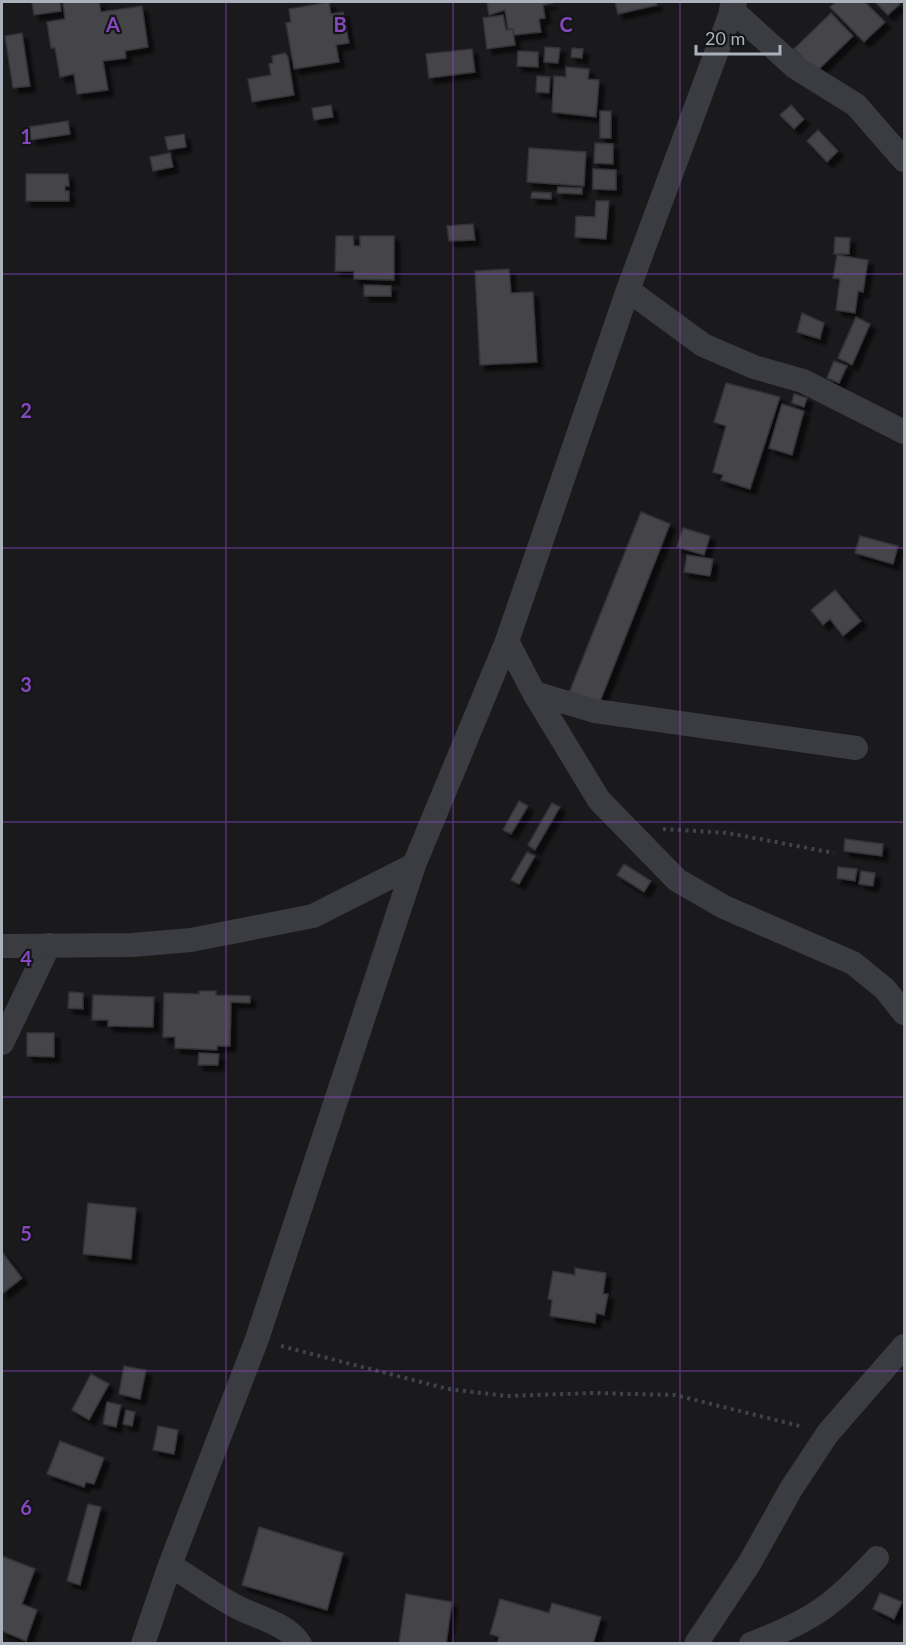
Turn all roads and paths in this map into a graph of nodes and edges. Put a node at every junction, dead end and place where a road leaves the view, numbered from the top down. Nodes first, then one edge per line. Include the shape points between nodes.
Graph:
1 (733, 5) edge
2 (904, 160) edge
3 (628, 290) junction
4 (904, 432) edge
5 (507, 641) junction
6 (534, 693) junction
7 (856, 748) dead end
8 (635, 839) junction
9 (834, 853) dead end
10 (414, 865) junction
11 (50, 945) junction
12 (2, 946) edge
13 (904, 1012) edge
14 (2, 1043) edge
15 (257, 1339) junction
16 (904, 1346) edge
17 (828, 1433) junction
18 (877, 1558) dead end
19 (170, 1564) junction
20 (143, 1644) edge
21 (300, 1644) edge
22 (696, 1644) edge
23 (751, 1644) edge

1 - 2 street via 795,67 856,105
1 - 3 street
3 - 4 street via 703,345 754,367 803,381
3 - 5 street
5 - 6 street
5 - 10 street
6 - 7 street via 595,711
6 - 8 street via 599,800
8 - 9 path via 667,828 690,828
8 - 13 street via 677,880 724,908 853,963 885,989
10 - 11 street via 313,916 191,940
10 - 15 street
11 - 12 street
11 - 14 street
15 - 17 path via 448,1389 507,1396 675,1395
15 - 19 street
16 - 17 street
17 - 22 street
18 - 23 street via 851,1587 818,1614
19 - 20 street
19 - 21 street via 238,1607 275,1624

